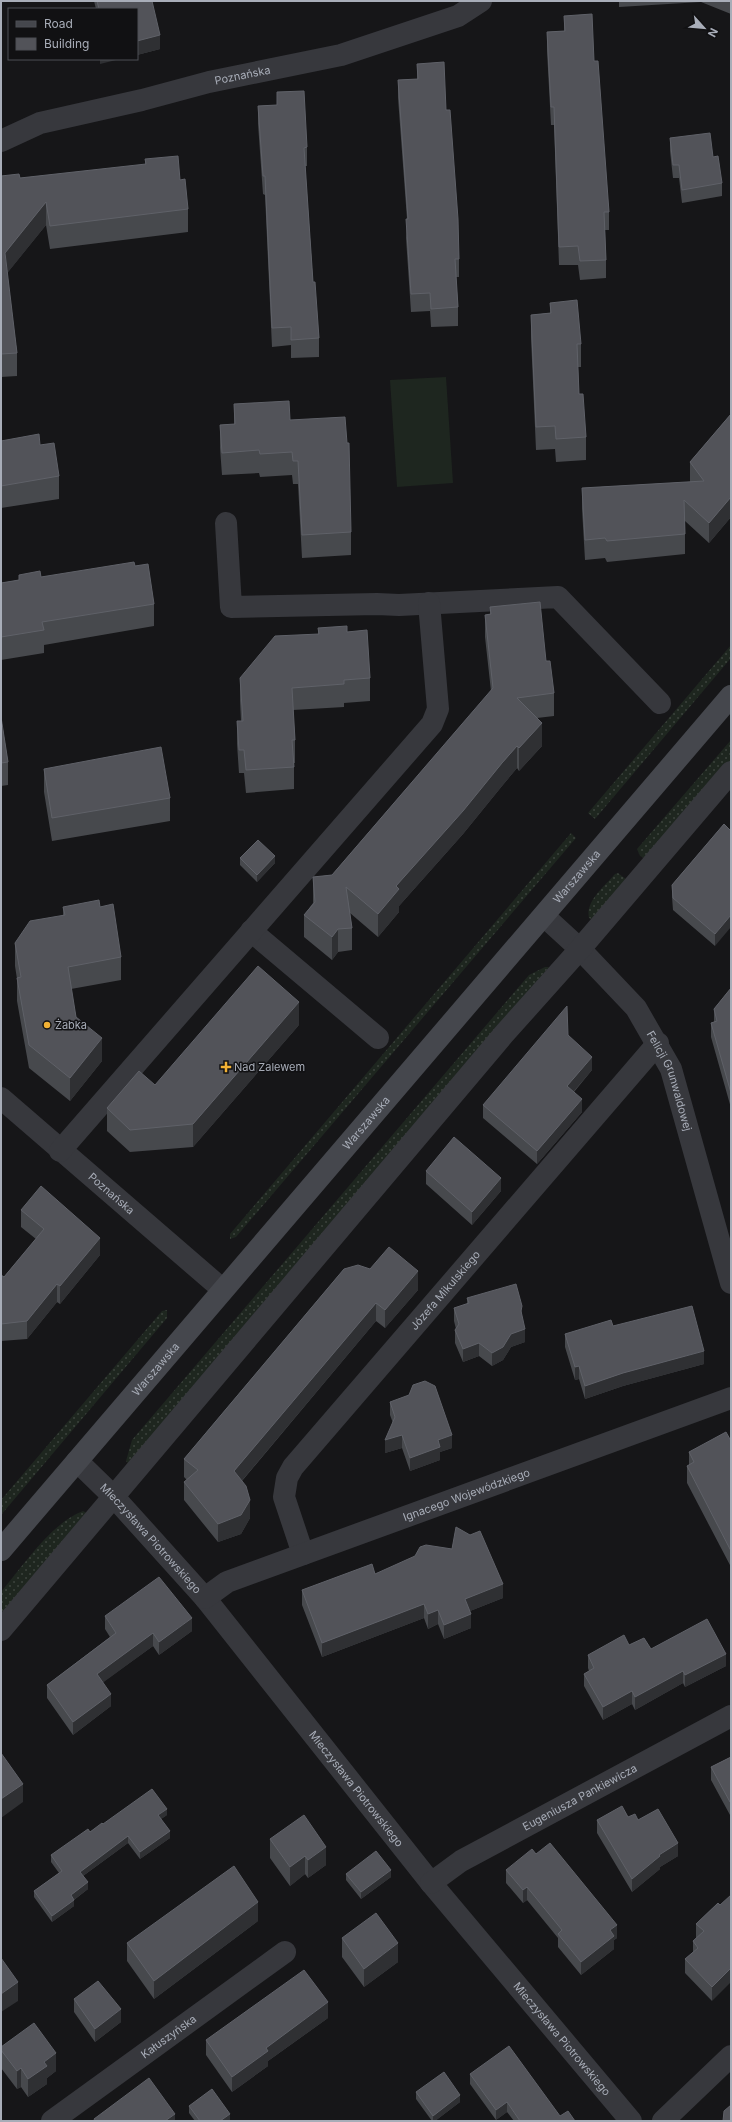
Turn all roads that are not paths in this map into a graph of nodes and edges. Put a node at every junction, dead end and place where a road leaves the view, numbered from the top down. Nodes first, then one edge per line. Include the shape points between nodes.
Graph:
1 (481, 1) edge
2 (1, 141) edge
3 (226, 523) dead end
4 (429, 603) junction
5 (731, 696) edge
6 (660, 703) dead end
7 (731, 772) edge
8 (544, 916) junction
9 (251, 932) junction
10 (580, 949) junction
11 (378, 1038) dead end
12 (658, 1043) junction
13 (1, 1098) edge
14 (60, 1151) junction
15 (731, 1283) edge
16 (222, 1289) junction
17 (731, 1398) edge
18 (77, 1461) junction
19 (114, 1497) junction
20 (1, 1550) edge
21 (303, 1554) junction
22 (205, 1598) junction
23 (1, 1630) edge
24 (731, 1716) edge
25 (431, 1883) junction
26 (285, 1952) dead end
27 (731, 2056) edge
28 (52, 2121) edge
29 (631, 2121) edge
30 (662, 2121) edge

1 - 2 street, Poznańska via 458,16 341,55 209,82 40,123
3 - 4 street via 231,607
4 - 6 street via 558,597
4 - 9 street via 438,709 432,724
5 - 8 main road, Warszawska
7 - 10 street
8 - 10 street, Felicji Grunwaldowej
8 - 16 main road, Warszawska
9 - 11 street
9 - 14 street
10 - 12 street, Felicji Grunwaldowej via 636,1008
10 - 19 street via 504,1034
12 - 15 street, Felicji Grunwaldowej via 671,1069
12 - 21 street, Józefa Mikulskiego via 293,1466 287,1478 284,1497
13 - 14 street, Poznańska
14 - 16 street, Poznańska
16 - 18 main road, Warszawska
17 - 21 street, Ignacego Wojewódzkiego
18 - 19 street, Mieczysława Piotrowskiego
18 - 20 main road, Warszawska
19 - 22 street, Mieczysława Piotrowskiego
19 - 23 street
21 - 22 street, Ignacego Wojewódzkiego via 227,1582
22 - 25 street, Mieczysława Piotrowskiego
24 - 25 street, Eugeniusza Pankiewicza via 461,1861
25 - 29 street, Mieczysława Piotrowskiego
26 - 28 street, Kałuszyńska
27 - 30 street

